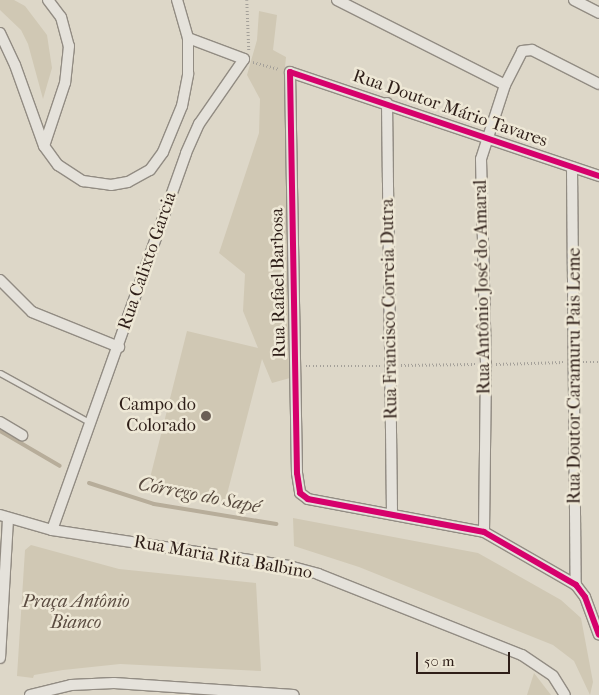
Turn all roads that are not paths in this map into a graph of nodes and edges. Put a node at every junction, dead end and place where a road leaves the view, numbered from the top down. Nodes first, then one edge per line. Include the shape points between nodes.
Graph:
1 (48, 0) edge
2 (177, 0) edge
3 (337, 0) edge
4 (574, 0) edge
5 (599, 13) edge
6 (0, 33) edge
7 (188, 38) junction
8 (290, 72) joint
9 (599, 84) edge
10 (505, 85) junction
11 (387, 103) junction
12 (487, 138) junction
13 (44, 146) junction
14 (572, 167) junction
15 (599, 176) edge
16 (0, 280) edge
17 (119, 347) junction
18 (0, 373) edge
19 (0, 422) edge
20 (92, 423) junction
21 (22, 434) dead end
22 (392, 514) junction
23 (4, 517) edge
24 (52, 530) junction
25 (484, 532) junction
26 (576, 585) junction
27 (596, 614) edge
28 (599, 636) edge
29 (0, 658) edge
30 (30, 695) edge
31 (294, 695) edge
32 (565, 695) edge

1 - 13 street via 61,17 70,46 65,83
2 - 7 street
3 - 10 street
4 - 5 street
6 - 13 street
7 - 13 street via 188,74 182,106 163,152 143,176 111,185 83,181 58,165
7 - 17 street, Rua Calixto Garcia via 244,59 198,124 176,178
8 - 11 street, Rua Doutor Mário Tavares
8 - 22 street, Rua Rafael Barbosa via 300,493 308,499
9 - 10 street, Rua Antônio José do Amaral via 532,50 522,51
10 - 12 street, Rua Antônio José do Amaral
11 - 12 street, Rua Doutor Mário Tavares
11 - 22 street, Rua Francisco Correia Dutra
12 - 14 street, Rua Doutor Mário Tavares
12 - 25 street, Rua Antônio José do Amaral via 480,171 486,364
14 - 15 street, Rua Doutor Mário Tavares
14 - 26 street, Rua Doutor Caramuru Pais Leme
16 - 17 street via 32,312
17 - 20 street, Rua Calixto Garcia
18 - 20 lane
19 - 21 street
20 - 24 street, Rua Calixto Garcia
22 - 25 street
23 - 24 street, Rua Maria Rita Balbino
23 - 29 street
24 - 32 street, Rua Maria Rita Balbino via 289,566 318,574 522,655 553,676
25 - 26 street
26 - 27 street
27 - 28 street
30 - 31 street via 71,686 114,683

